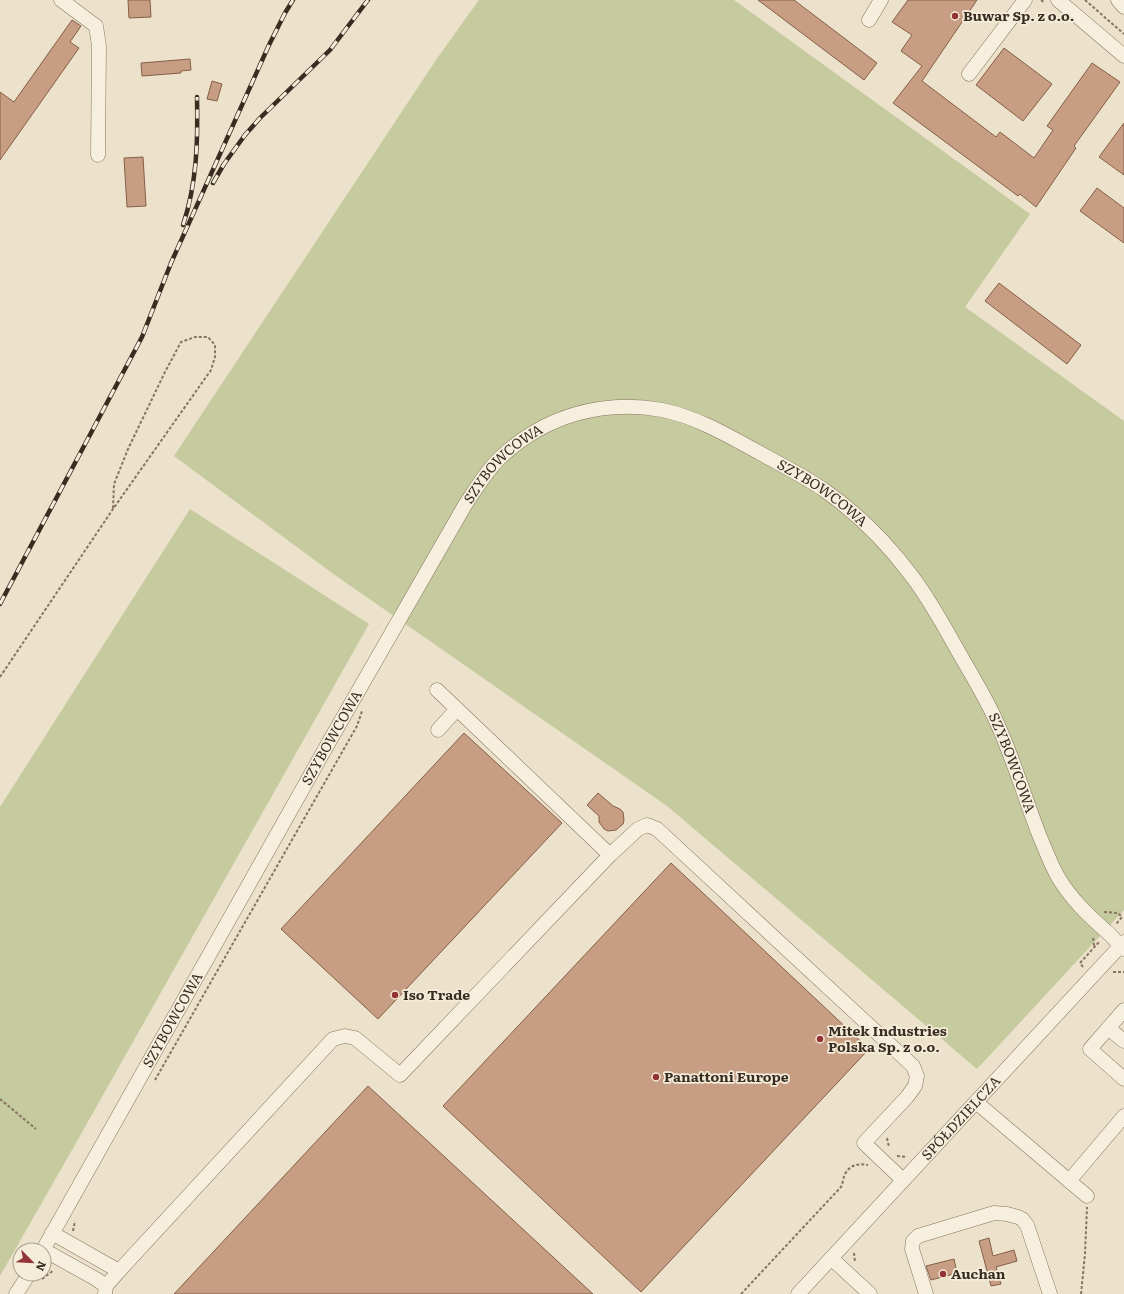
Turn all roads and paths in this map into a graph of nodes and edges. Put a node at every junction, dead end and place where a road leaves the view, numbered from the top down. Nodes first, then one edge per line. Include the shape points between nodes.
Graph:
1 (61, 0) edge
2 (881, 0) edge
3 (1025, 0) edge
4 (1085, 0) edge
5 (1118, 0) edge
6 (1065, 2) edge
7 (1124, 7) edge
8 (868, 20) dead end
9 (1124, 34) edge
10 (1124, 56) edge
11 (969, 74) dead end
12 (98, 155) dead end
13 (113, 509) junction
14 (0, 677) edge
15 (437, 690) dead end
16 (363, 708) dead end
17 (457, 709) junction
18 (438, 730) dead end
19 (610, 855) junction
20 (1098, 910) dead end
21 (1123, 916) edge
22 (1108, 932) junction
23 (1093, 936) dead end
24 (1095, 946) junction
25 (1123, 946) edge
26 (1108, 972) dead end
27 (1124, 972) edge
28 (1093, 976) junction
29 (1124, 1010) edge
30 (1108, 1028) junction
31 (1124, 1041) edge
32 (1124, 1079) edge
33 (154, 1081) dead end
34 (0, 1098) edge
35 (976, 1102) junction
36 (1124, 1116) edge
37 (36, 1129) dead end
38 (888, 1133) dead end
39 (892, 1151) dead end
40 (895, 1155) dead end
41 (910, 1156) dead end
42 (870, 1166) dead end
43 (904, 1180) junction
44 (1069, 1181) junction
45 (1087, 1196) joint
46 (76, 1219) dead end
47 (52, 1233) junction
48 (48, 1242) edge
49 (71, 1244) junction
50 (854, 1252) dead end
51 (52, 1254) edge
52 (831, 1258) junction
53 (62, 1260) junction
54 (857, 1267) dead end
55 (52, 1270) edge
56 (119, 1271) junction
57 (30, 1282) edge
58 (105, 1290) edge
59 (16, 1294) edge
60 (741, 1294) edge
61 (798, 1294) edge
62 (870, 1294) edge
63 (926, 1294) edge
64 (1050, 1294) edge
65 (1081, 1294) edge

1 - 12 street via 96,26 99,46
2 - 8 street
3 - 11 street
4 - 9 path
5 - 7 street
6 - 10 street
13 - 13 path via 114,484 128,449 181,342 195,337 208,337 215,345 211,370
13 - 14 path
15 - 17 street
16 - 33 path via 357,726
17 - 18 street
17 - 19 street
19 - 43 street via 638,829 647,826 657,829 913,1066 917,1076 915,1086 864,1143
19 - 56 street via 400,1075 355,1038 345,1036 333,1040
20 - 21 path
21 - 22 path
22 - 24 path
22 - 25 street, SZYBOWCOWA
22 - 47 street, SZYBOWCOWA via 1077,903 1058,877 1034,823 997,722 984,697 929,601 911,575 876,535 848,508 823,489 739,441 689,418 647,407 624,406 584,412 543,426 518,442 488,472 466,505
23 - 24 path
24 - 28 path via 1080,963
25 - 28 street, SPÓŁDZIELCZA
26 - 27 path
28 - 35 street, SPÓŁDZIELCZA
29 - 30 street
30 - 31 street
30 - 32 street via 1090,1049
34 - 37 path
35 - 43 street, SPÓŁDZIELCZA
35 - 44 street
36 - 44 street
38 - 39 path via 886,1140
40 - 41 path
42 - 60 path via 859,1163 851,1167 845,1174 841,1187
43 - 52 street, SPÓŁDZIELCZA
44 - 45 street
45 - 65 path
46 - 49 path via 73,1231 75,1238
47 - 48 street, SZYBOWCOWA
47 - 49 street
49 - 56 street
50 - 54 path
51 - 53 street
52 - 61 street, SPÓŁDZIELCZA
52 - 62 street
53 - 55 path via 57,1269
53 - 58 street
56 - 58 street
57 - 59 street
63 - 64 street via 912,1249 913,1241 918,1236 998,1212 1018,1217 1027,1225

